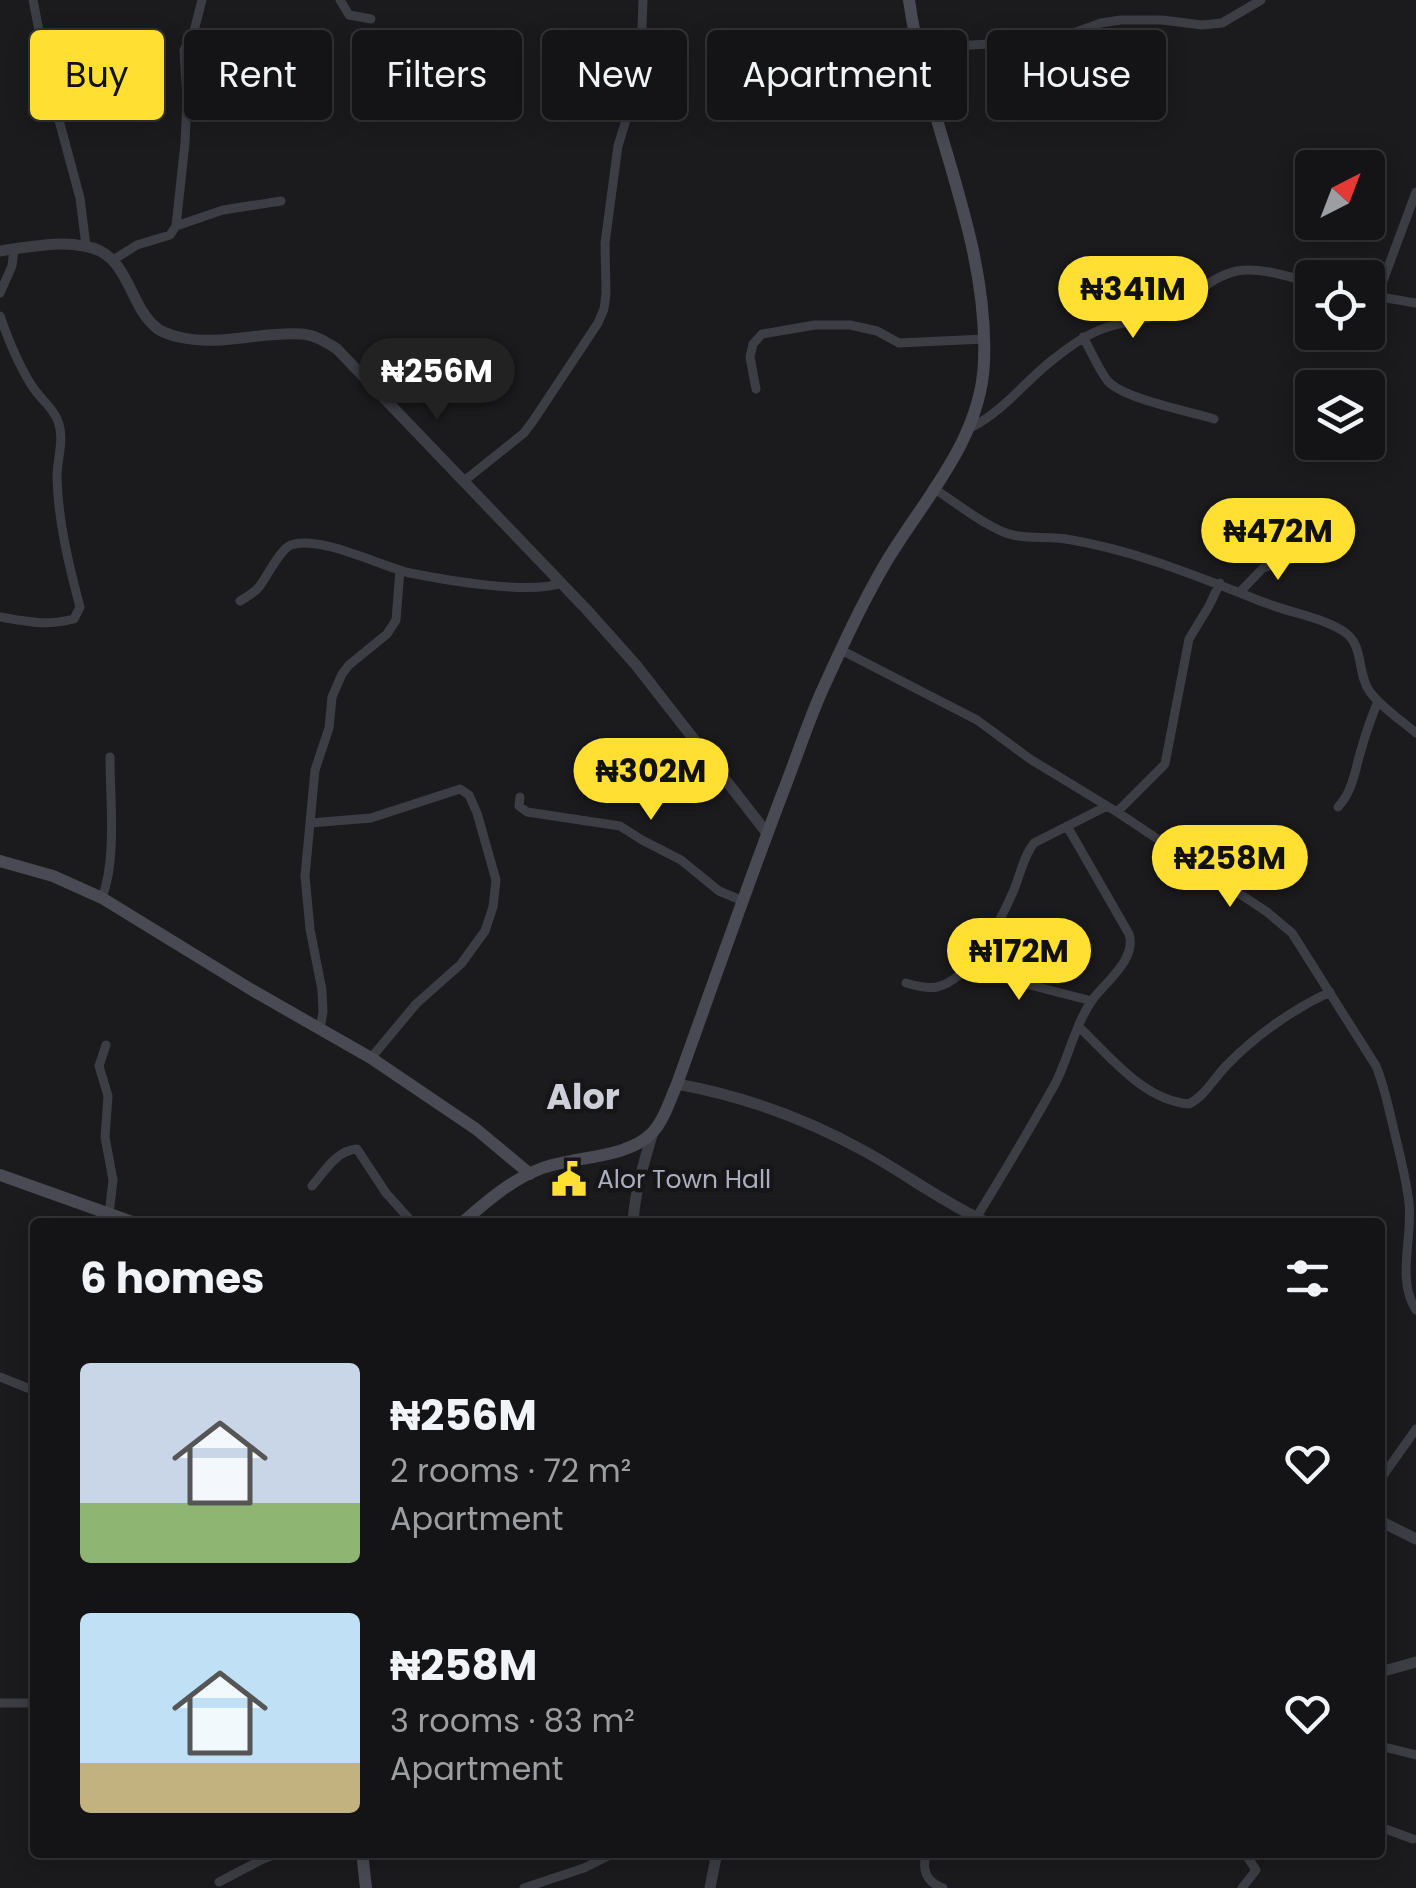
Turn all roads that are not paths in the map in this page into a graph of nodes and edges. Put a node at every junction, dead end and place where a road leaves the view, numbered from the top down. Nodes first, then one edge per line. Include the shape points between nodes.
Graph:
1 (33, 0) edge
2 (202, 0) edge
3 (340, 0) edge
4 (643, 0) edge
5 (909, 0) edge
6 (1261, 0) edge
7 (372, 20) dead end
8 (915, 30) edge
9 (967, 45) edge
10 (938, 120) edge
11 (1416, 192) edge
12 (281, 202) dead end
13 (176, 226) junction
14 (86, 246) junction
15 (14, 249) junction
16 (0, 252) edge
17 (114, 260) junction
18 (1385, 265) edge
19 (1295, 278) edge
20 (0, 293) edge
21 (1385, 298) edge
22 (1416, 303) edge
23 (0, 316) edge
24 (1084, 337) junction
25 (984, 339) junction
26 (756, 389) dead end
27 (1214, 419) dead end
28 (970, 428) junction
29 (464, 480) junction
30 (934, 488) junction
31 (1305, 555) dead end
32 (400, 570) junction
33 (562, 583) junction
34 (1220, 583) junction
35 (1240, 592) junction
36 (240, 601) dead end
37 (0, 617) edge
38 (842, 650) junction
39 (1378, 701) junction
40 (1416, 733) edge
41 (110, 757) dead end
42 (520, 797) dead end
43 (1106, 806) junction
44 (1338, 807) dead end
45 (1117, 812) junction
46 (310, 823) junction
47 (1067, 826) junction
48 (767, 832) junction
49 (0, 862) edge
50 (102, 898) junction
51 (743, 900) junction
52 (975, 958) junction
53 (906, 983) dead end
54 (1330, 992) junction
55 (1092, 1001) junction
56 (1078, 1026) junction
57 (320, 1028) junction
58 (106, 1044) dead end
59 (371, 1058) junction
60 (677, 1084) junction
61 (653, 1132) junction
62 (0, 1174) edge
63 (530, 1174) junction
64 (312, 1186) dead end
65 (109, 1214) junction
66 (120, 1218) edge
67 (408, 1218) edge
68 (467, 1218) edge
69 (634, 1218) edge
70 (978, 1218) edge
71 (982, 1218) edge
72 (1416, 1310) edge
73 (0, 1377) edge
74 (30, 1390) edge
75 (1416, 1429) edge
76 (1385, 1473) edge
77 (1385, 1524) edge
78 (1416, 1539) edge
79 (1416, 1662) edge
80 (1385, 1671) edge
81 (0, 1703) edge
82 (30, 1703) edge
83 (1385, 1747) edge
84 (1416, 1755) edge
85 (1385, 1829) edge
86 (1413, 1839) dead end
87 (266, 1858) edge
88 (363, 1858) edge
89 (604, 1858) edge
90 (716, 1858) edge
91 (925, 1858) edge
92 (1248, 1858) edge
93 (220, 1882) dead end
94 (366, 1888) edge
95 (524, 1888) edge
96 (710, 1888) edge
97 (942, 1888) edge
98 (1242, 1888) edge

1 - 14 street
2 - 13 street via 184,50 187,100
3 - 7 street via 349,15
4 - 29 street via 637,84 618,146 605,242 604,309 534,421
5 - 8 main road
6 - 9 street via 1222,24 1122,20 1040,41
10 - 25 main road via 976,258
11 - 18 street
12 - 13 street via 223,210
13 - 17 street via 170,235
14 - 15 street
14 - 17 street
15 - 16 street
15 - 20 street
17 - 29 street via 158,329 180,338 321,338
19 - 24 street via 1260,270 1221,276 1169,310
21 - 22 street
23 - 37 street via 32,387 60,428 60,509 80,607 74,619 59,623
24 - 27 street via 1117,389
24 - 28 street
25 - 26 street via 899,343 850,325 762,334 750,357
25 - 28 main road via 980,397
28 - 30 main road
29 - 33 street
30 - 34 street via 1014,536 1113,549
30 - 38 main road via 885,564
31 - 35 street via 1263,568
32 - 33 street via 528,589
32 - 36 street via 316,544 292,544 256,591
32 - 46 street via 396,620 349,665 332,696
33 - 48 street via 636,665
34 - 35 street
34 - 45 street via 1188,639 1166,764
35 - 39 street via 1351,637 1364,681
38 - 43 street via 976,720
38 - 48 main road
39 - 40 street
39 - 44 street via 1353,783
41 - 50 street via 111,858
42 - 51 street via 527,812 620,826 681,860 718,891
43 - 45 street
43 - 47 street
45 - 54 street via 1280,922
46 - 57 street via 305,876 322,990
46 - 59 street via 371,818 460,789 478,813 496,880 485,931
47 - 52 street via 1028,851
47 - 55 street via 1132,940
48 - 51 main road
49 - 50 main road
50 - 57 main road
51 - 60 main road
52 - 53 street via 938,987
52 - 55 street via 991,976
54 - 56 street via 1255,1040 1188,1104 1144,1087
54 - 72 street via 1383,1082 1406,1178 1407,1288
55 - 56 street
56 - 71 street
57 - 59 main road
58 - 65 street via 99,1066 108,1096
59 - 63 main road
60 - 61 main road
60 - 70 street via 815,1126
61 - 63 main road via 625,1149
61 - 69 street
62 - 65 main road
63 - 68 main road
64 - 67 street via 338,1157 356,1150
65 - 66 main road
73 - 74 street
75 - 76 street
77 - 78 street
79 - 80 street
81 - 82 street
83 - 84 street
85 - 86 street
87 - 93 street
88 - 94 main road
89 - 95 street
90 - 96 street
91 - 97 street via 928,1879
92 - 98 street via 1256,1870

